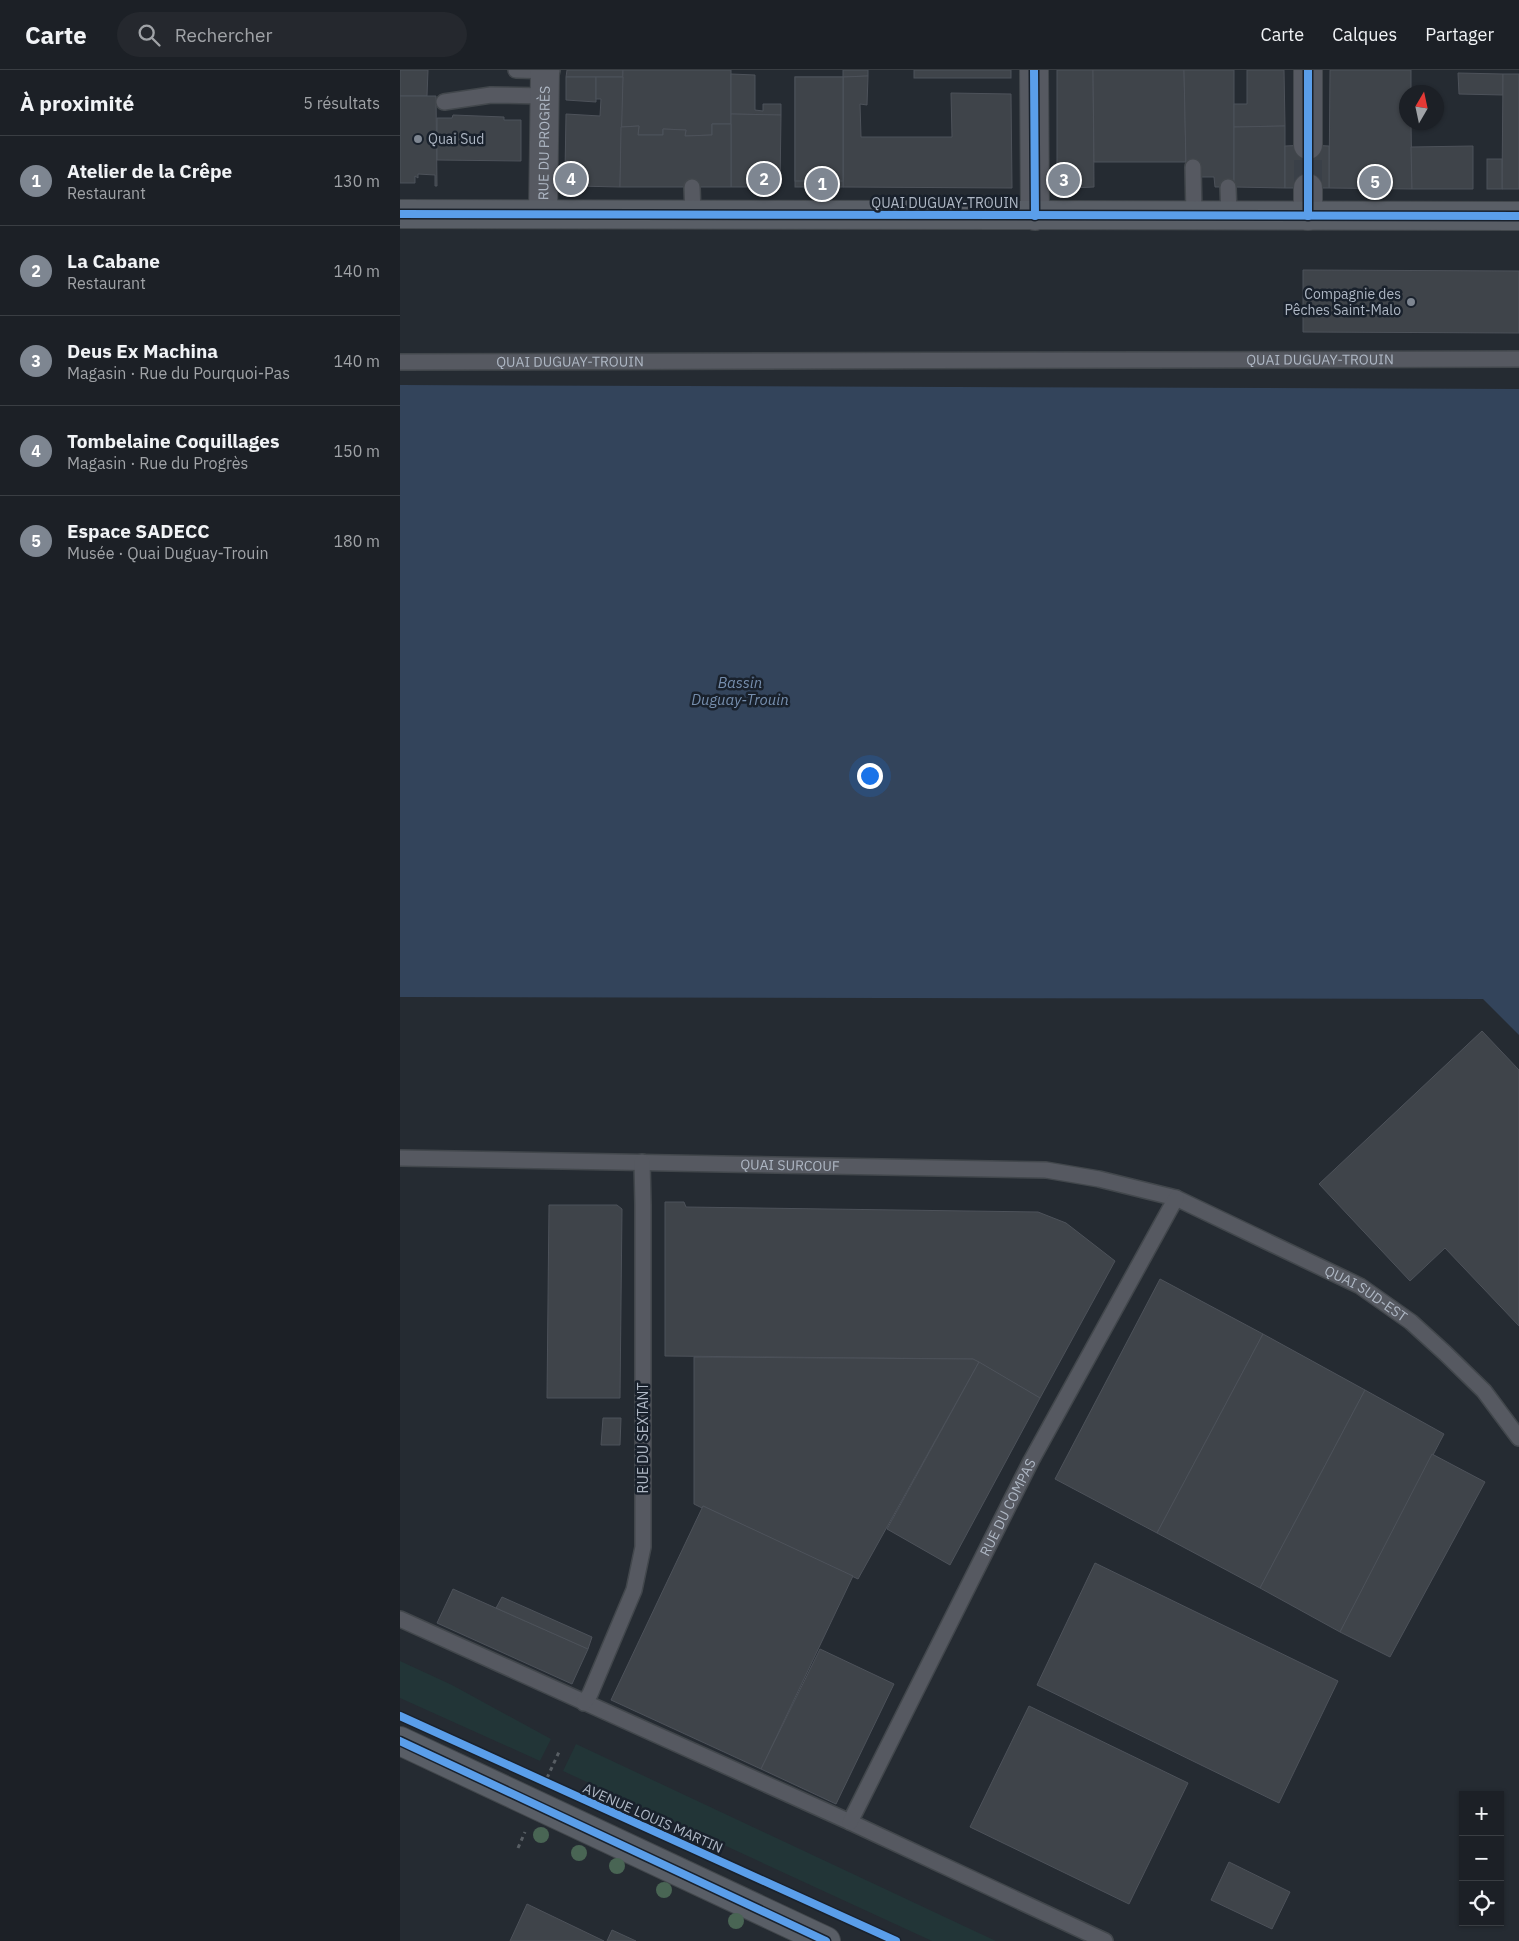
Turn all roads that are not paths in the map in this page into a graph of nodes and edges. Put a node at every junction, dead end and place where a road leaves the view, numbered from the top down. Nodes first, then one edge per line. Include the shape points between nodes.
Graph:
1 (516, 70) edge
2 (1034, 70) edge
3 (1308, 70) edge
4 (548, 77) edge
5 (444, 102) dead end
6 (1308, 145) tunnel mouth
7 (1194, 167) dead end
8 (692, 187) dead end
9 (1228, 187) dead end
10 (1308, 188) tunnel mouth
11 (400, 214) edge
12 (543, 214) junction
13 (693, 215) junction
14 (1035, 216) junction
15 (1194, 216) junction
16 (1228, 216) junction
17 (1308, 216) junction
18 (1519, 216) edge
19 (1519, 358) edge
20 (400, 362) edge
21 (400, 1158) edge
22 (642, 1162) junction
23 (1176, 1198) junction
24 (1519, 1438) edge
25 (400, 1619) edge
26 (584, 1703) junction
27 (400, 1741) edge
28 (850, 1822) junction
29 (826, 1941) edge
30 (1105, 1941) edge

1 - 4 lane
2 - 14 street
3 - 6 street
4 - 5 lane via 491,94
4 - 12 street, RUE DU PROGRÈS
7 - 15 lane
8 - 13 lane
9 - 16 lane
10 - 17 street
11 - 12 main road, QUAI DUGUAY-TROUIN
12 - 13 main road, QUAI DUGUAY-TROUIN
13 - 14 main road, QUAI DUGUAY-TROUIN
14 - 15 main road, QUAI DUGUAY-TROUIN
15 - 16 main road, QUAI DUGUAY-TROUIN
16 - 17 main road, QUAI DUGUAY-TROUIN
17 - 18 main road, QUAI DUGUAY-TROUIN
19 - 20 lane, QUAI DUGUAY-TROUIN
21 - 22 lane, QUAI SURCOUF
22 - 23 lane, QUAI SURCOUF via 1046,1170
22 - 26 lane, RUE DU SEXTANT via 643,1547 634,1590
23 - 24 lane, QUAI SUD-EST via 1360,1286 1411,1322 1445,1353 1484,1391
23 - 28 lane, RUE DU COMPAS via 1031,1461
25 - 26 lane
26 - 28 lane
27 - 29 main road
28 - 30 lane

